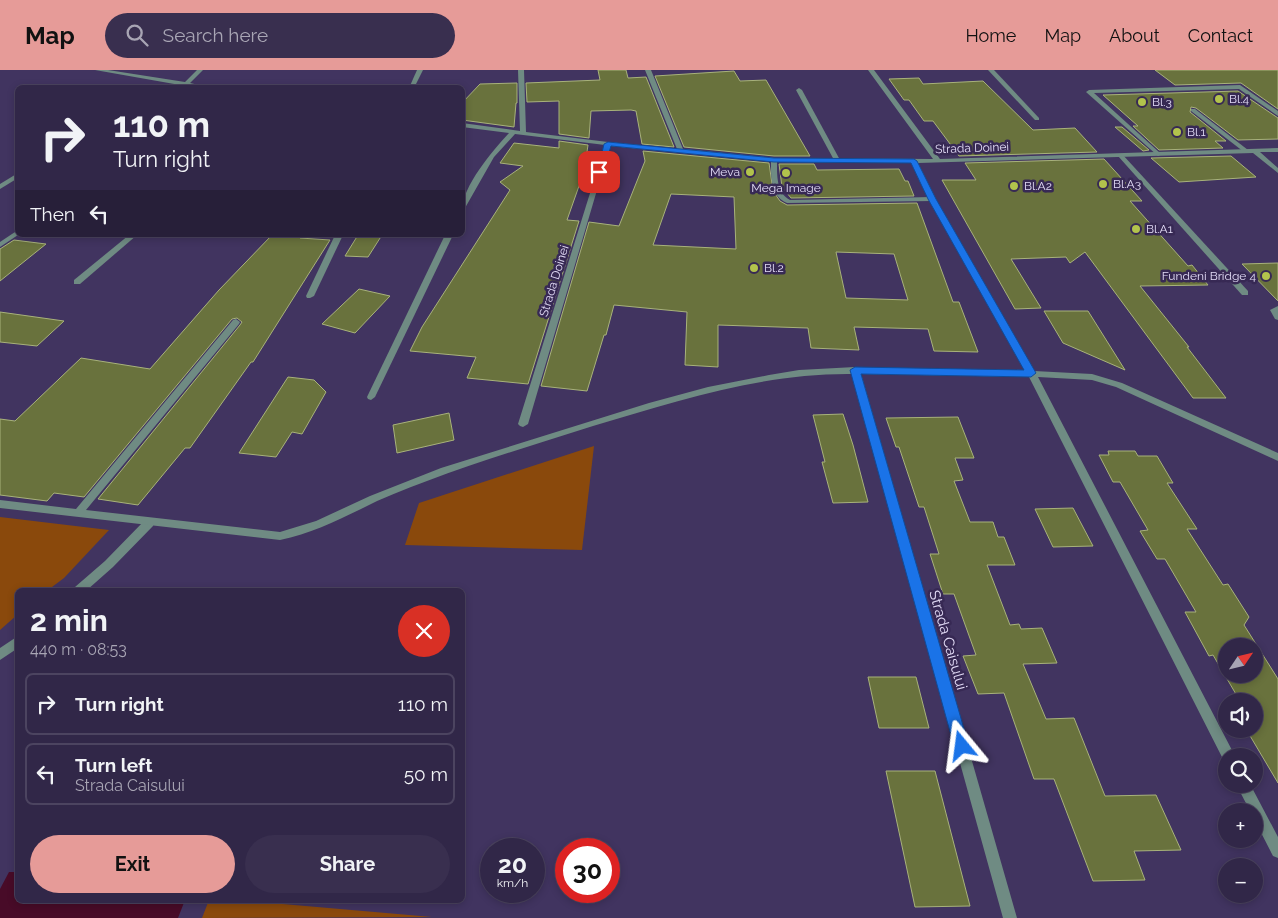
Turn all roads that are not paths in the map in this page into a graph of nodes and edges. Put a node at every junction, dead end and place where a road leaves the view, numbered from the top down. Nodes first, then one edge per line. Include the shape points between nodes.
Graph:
1 (98, 70) edge
2 (200, 70) edge
3 (420, 70) edge
4 (521, 70) edge
5 (648, 70) edge
6 (871, 70) edge
7 (991, 70) edge
8 (158, 79) junction
9 (186, 84) junction
10 (150, 85) edge
11 (192, 85) edge
12 (413, 85) edge
13 (799, 90) dead end
14 (1194, 110) dead end
15 (1278, 114) edge
16 (1037, 119) dead end
17 (465, 125) edge
18 (513, 132) junction
19 (523, 133) junction
20 (608, 144) junction
21 (1278, 150) edge
22 (681, 151) junction
23 (1246, 151) junction
24 (1255, 151) junction
25 (1158, 154) junction
26 (1120, 155) junction
27 (774, 160) junction
28 (837, 160) junction
29 (914, 161) junction
30 (938, 161) junction
31 (1278, 171) edge
32 (15, 177) edge
33 (0, 187) edge
34 (932, 199) junction
35 (465, 203) edge
36 (15, 234) edge
37 (131, 237) edge
38 (338, 237) edge
39 (448, 237) edge
40 (0, 245) edge
41 (77, 282) dead end
42 (1245, 293) dead end
43 (310, 296) dead end
44 (1278, 308) edge
45 (1278, 317) edge
46 (236, 322) dead end
47 (855, 370) junction
48 (1031, 373) junction
49 (371, 397) dead end
50 (522, 424) dead end
51 (1278, 457) edge
52 (0, 504) edge
53 (77, 514) junction
54 (149, 523) junction
55 (81, 588) edge
56 (15, 644) edge
57 (0, 656) edge
58 (1225, 748) edge
59 (1248, 793) edge
60 (1278, 851) edge
61 (1010, 918) edge

1 - 8 street
2 - 9 street
3 - 12 street
4 - 19 street
5 - 22 street
6 - 30 street
7 - 16 street
8 - 9 street
8 - 10 street
9 - 11 street
13 - 28 street
14 - 23 street
15 - 25 street via 1240,86 1089,92
17 - 18 street, Strada Doinei
18 - 19 street, Strada Doinei
18 - 35 street via 491,156
19 - 20 street, Strada Doinei
20 - 22 street, Strada Doinei
20 - 50 street, Strada Doinei
21 - 24 street, Strada Doinei
22 - 27 street, Strada Doinei
23 - 24 street, Strada Doinei
23 - 25 street, Strada Doinei
24 - 31 street
25 - 26 street, Strada Doinei
26 - 30 street, Strada Doinei
26 - 42 street
27 - 28 street, Strada Doinei
27 - 34 street via 778,195 789,202
28 - 29 street, Strada Doinei
29 - 30 street, Strada Doinei
29 - 34 street
32 - 33 street
34 - 48 street
36 - 40 street
37 - 41 street
38 - 43 street
39 - 49 street
44 - 45 street via 1274,310
46 - 53 street
47 - 48 street
47 - 54 street via 766,378 647,406 439,473 381,495 301,532 280,536
47 - 61 street, Strada Caisului
48 - 51 street via 1092,377 1119,385
48 - 58 street
52 - 53 street
53 - 54 street
54 - 55 street
56 - 57 street
59 - 60 street

